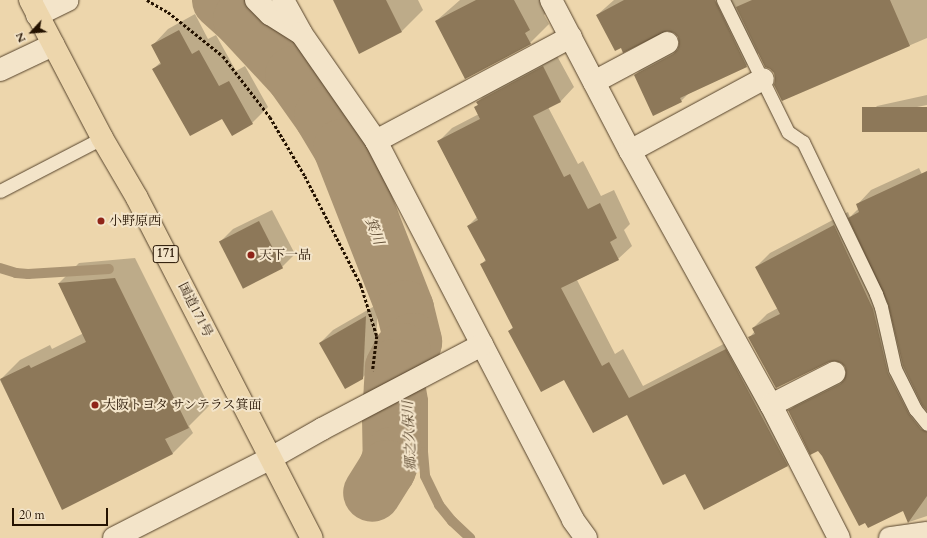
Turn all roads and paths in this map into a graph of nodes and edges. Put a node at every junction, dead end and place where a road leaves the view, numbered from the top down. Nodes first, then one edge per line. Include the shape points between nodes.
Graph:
1 (68, 0) edge
2 (147, 0) edge
3 (256, 0) edge
4 (283, 0) edge
5 (551, 0) edge
6 (723, 0) edge
7 (34, 8) edge
8 (301, 33) junction
9 (570, 37) junction
10 (667, 43) dead end
11 (53, 45) junction
12 (0, 70) edge
13 (763, 80) junction
14 (594, 82) junction
15 (102, 138) junction
16 (376, 141) junction
17 (630, 150) junction
18 (0, 191) edge
19 (482, 346) junction
20 (834, 373) dead end
21 (374, 401) junction
22 (771, 405) junction
23 (927, 424) edge
24 (271, 458) junction
25 (927, 533) edge
26 (114, 538) edge
27 (312, 538) edge
28 (586, 538) edge
29 (839, 538) edge
30 (890, 538) edge

1 - 7 street
2 - 21 path via 168,12 223,56 270,117 305,176 361,285 377,336
3 - 8 street via 270,14
4 - 8 street
5 - 9 street
6 - 13 lane
7 - 11 highway, 国道171号 / 171
8 - 16 street
9 - 14 street
9 - 16 street
10 - 14 street
11 - 12 street
11 - 15 highway, 国道171号 / 171
13 - 17 street
13 - 23 lane via 788,132 803,142 876,294 900,381 915,409
14 - 17 street
15 - 18 lane
15 - 24 highway, 国道171号 / 171 via 137,198
16 - 19 street
17 - 22 street
19 - 21 street
19 - 28 street via 573,520
20 - 22 street
21 - 24 street
22 - 29 street
24 - 26 street
24 - 27 highway, 国道171号 / 171
25 - 30 street

